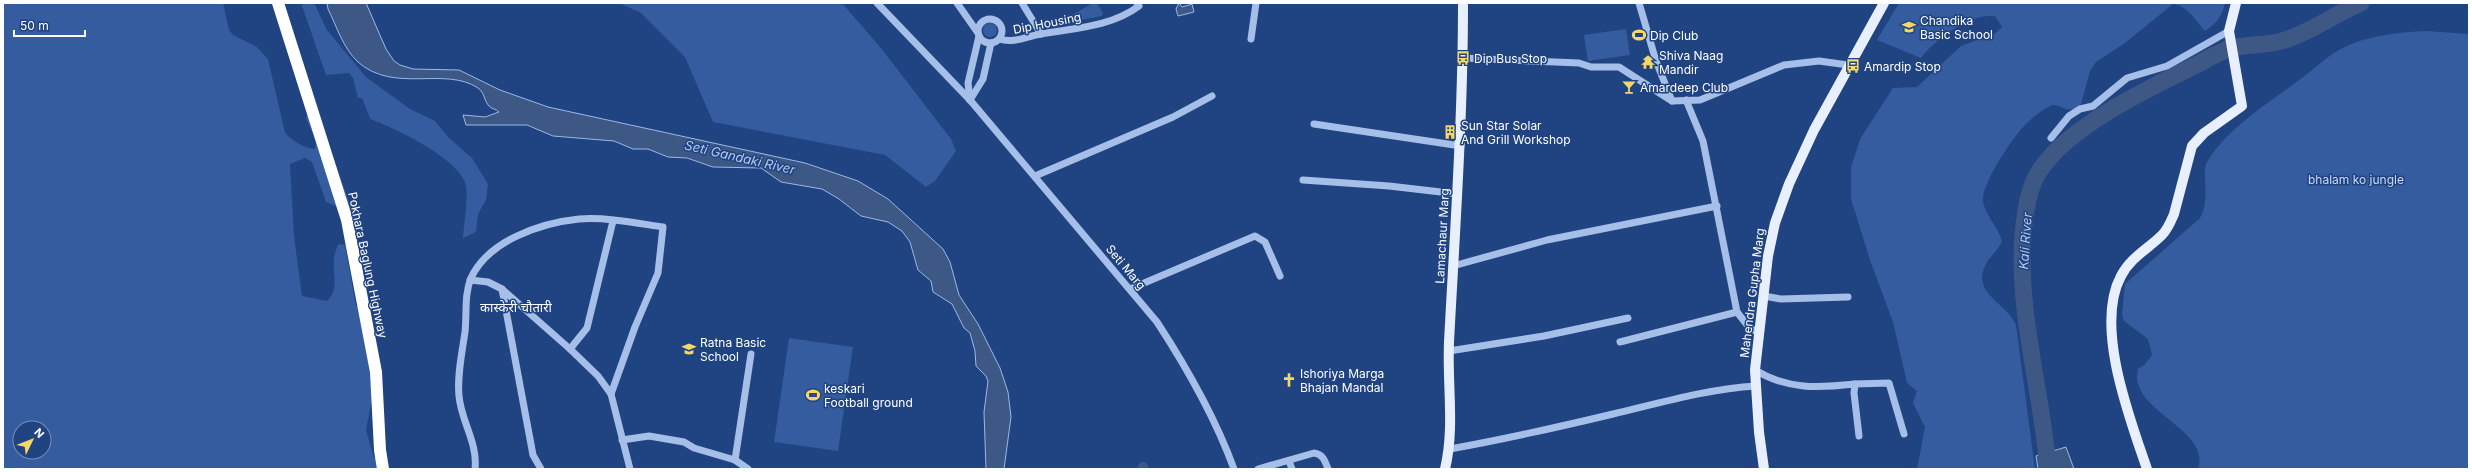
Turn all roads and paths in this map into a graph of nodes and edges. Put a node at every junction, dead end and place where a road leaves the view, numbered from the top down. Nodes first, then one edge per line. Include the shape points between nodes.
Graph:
1 (278, 3) edge
2 (877, 3) edge
3 (957, 3) edge
4 (1022, 3) edge
5 (1137, 3) edge
6 (1256, 3) edge
7 (1463, 3) edge
8 (1639, 3) edge
9 (1884, 3) edge
10 (2236, 3) edge
11 (2229, 31) junction
12 (978, 34) junction
13 (1041, 34) junction
14 (999, 39) junction
15 (1251, 39) dead end
16 (991, 43) junction
17 (1463, 58) junction
18 (1848, 65) junction
19 (1212, 96) dead end
20 (970, 100) junction
21 (1686, 100) junction
22 (1672, 101) junction
23 (1314, 124) dead end
24 (2052, 138) dead end
25 (1461, 146) junction
26 (1035, 176) junction
27 (1303, 180) dead end
28 (1458, 194) junction
29 (1717, 206) junction
30 (613, 221) junction
31 (1454, 266) junction
32 (1280, 276) dead end
33 (470, 280) junction
34 (502, 289) junction
35 (1130, 290) junction
36 (1764, 296) junction
37 (1848, 297) dead end
38 (1737, 312) junction
39 (1628, 318) dead end
40 (1758, 333) junction
41 (1620, 342) dead end
42 (570, 349) junction
43 (1449, 351) junction
44 (751, 354) dead end
45 (1755, 370) junction
46 (1855, 384) junction
47 (1756, 386) junction
48 (611, 394) junction
49 (1904, 434) dead end
50 (1859, 436) dead end
51 (622, 440) junction
52 (1450, 450) junction
53 (735, 460) junction
54 (1289, 461) junction
55 (383, 469) edge
56 (475, 469) edge
57 (540, 469) edge
58 (630, 469) edge
59 (748, 469) edge
60 (1234, 469) edge
61 (1258, 469) edge
62 (1292, 469) edge
63 (1328, 469) edge
64 (1445, 469) edge
65 (1764, 469) edge
66 (2147, 469) edge

1 - 55 highway, Pokhara Baglung Highway via 347,220 376,372
2 - 20 street, Seti Marg
3 - 12 street
4 - 13 street
5 - 13 street, Dip Housing via 1139,6 1134,10 1110,21
6 - 15 street
7 - 17 main road, Lamachaur Marg
8 - 22 street via 1656,61
9 - 18 main road, Mahendra Gupha Marg
10 - 11 main road
11 - 24 street via 2167,66 2127,78 2093,106 2080,109 2070,116
11 - 66 main road via 2242,103 2240,109 2204,132 2192,146 2169,224 2163,234 2129,264 2120,277 2116,291 2113,335 2118,378
12 - 14 street via 982,22 993,20 1001,27 1002,34
12 - 16 street via 984,42
12 - 20 street via 968,83
13 - 14 street, Dip Housing via 1013,41
14 - 16 street
16 - 20 street via 982,79
17 - 22 street via 1572,62 1591,67 1619,67
17 - 25 main road, Lamachaur Marg
18 - 21 street via 1819,61 1784,65 1700,100
18 - 36 main road, Mahendra Gupha Marg via 1786,190 1775,223
19 - 26 street via 1173,117
20 - 26 street, Seti Marg
21 - 22 street
21 - 29 street via 1703,141
23 - 25 street
25 - 28 main road, Lamachaur Marg
26 - 35 street, Seti Marg
27 - 28 street
28 - 31 main road, Lamachaur Marg
29 - 31 street via 1547,240
29 - 38 street
30 - 33 street via 580,219 550,224 519,236 496,248 482,260
30 - 42 street via 587,328
30 - 48 street via 663,227 658,274 635,327
31 - 43 main road, Lamachaur Marg
32 - 35 street via 1265,242 1255,236
33 - 34 street via 488,282
33 - 56 street via 458,388 463,416 473,442
34 - 42 street
34 - 57 street via 533,455
35 - 60 street, Seti Marg via 1157,322 1184,362 1221,433
36 - 37 street via 1780,299
36 - 40 main road, Mahendra Gupha Marg
38 - 40 street via 1748,326
38 - 41 street
39 - 43 street via 1544,336
40 - 45 main road, Mahendra Gupha Marg
42 - 48 street via 598,376
43 - 52 main road, Lamachaur Marg
44 - 53 street
45 - 46 street via 1773,381 1796,386
45 - 47 main road, Mahendra Gupha Marg
46 - 49 street via 1889,383
46 - 50 street
47 - 52 street via 1728,388 1688,396
47 - 65 main road, Mahendra Gupha Marg
48 - 51 street
51 - 53 street via 649,436 684,442 694,448
51 - 58 street
52 - 64 main road, Lamachaur Marg
53 - 59 street
54 - 61 street
54 - 62 street
54 - 63 street via 1318,454 1324,459

